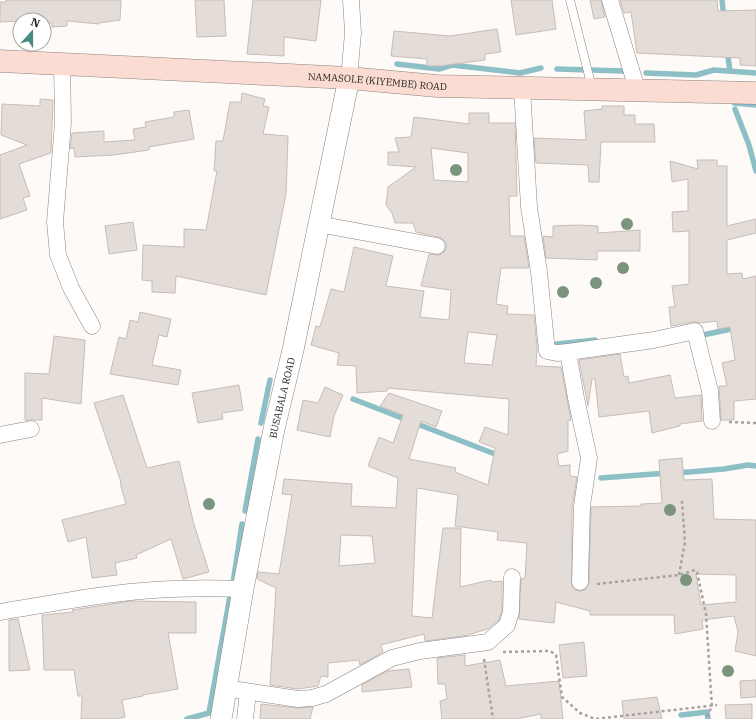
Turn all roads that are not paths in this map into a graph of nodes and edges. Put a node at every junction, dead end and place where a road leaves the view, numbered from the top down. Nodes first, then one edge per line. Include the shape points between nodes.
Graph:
1 (351, 0) edge
2 (570, 0) edge
3 (610, 0) edge
4 (0, 61) edge
5 (62, 63) junction
6 (349, 78) junction
7 (522, 88) junction
8 (593, 89) junction
9 (637, 89) junction
10 (756, 93) edge
11 (318, 224) junction
12 (437, 246) dead end
13 (92, 326) dead end
14 (568, 352) junction
15 (717, 422) road end
16 (31, 428) dead end
17 (0, 435) edge
18 (512, 577) dead end
19 (580, 582) road end
20 (243, 589) junction
21 (0, 612) edge
22 (225, 688) junction
23 (248, 692) junction
24 (221, 719) edge
25 (245, 719) edge

1 - 6 street via 353,32
2 - 8 lane
3 - 9 street
4 - 5 main road, NAMASOLE (KIYEMBE) ROAD
5 - 6 main road, NAMASOLE (KIYEMBE) ROAD
5 - 13 street via 63,123 55,222 58,255 71,288
6 - 7 main road, NAMASOLE (KIYEMBE) ROAD via 436,86
6 - 11 street, BUSABALA ROAD
7 - 8 main road, NAMASOLE (KIYEMBE) ROAD
7 - 14 street via 529,207 539,272 546,348 547,351 557,353
8 - 9 main road, NAMASOLE (KIYEMBE) ROAD
9 - 10 main road, NAMASOLE (KIYEMBE) ROAD
11 - 12 street
11 - 20 street, BUSABALA ROAD
14 - 15 street via 654,340 695,331
14 - 19 street via 589,458 582,506
16 - 17 street
18 - 23 street via 511,612 507,625 484,642 420,651 392,658 332,691 312,698 298,699
20 - 21 street via 153,590
20 - 22 street, BUSABALA ROAD
22 - 23 street
22 - 24 street, BUSABALA ROAD
23 - 25 street

